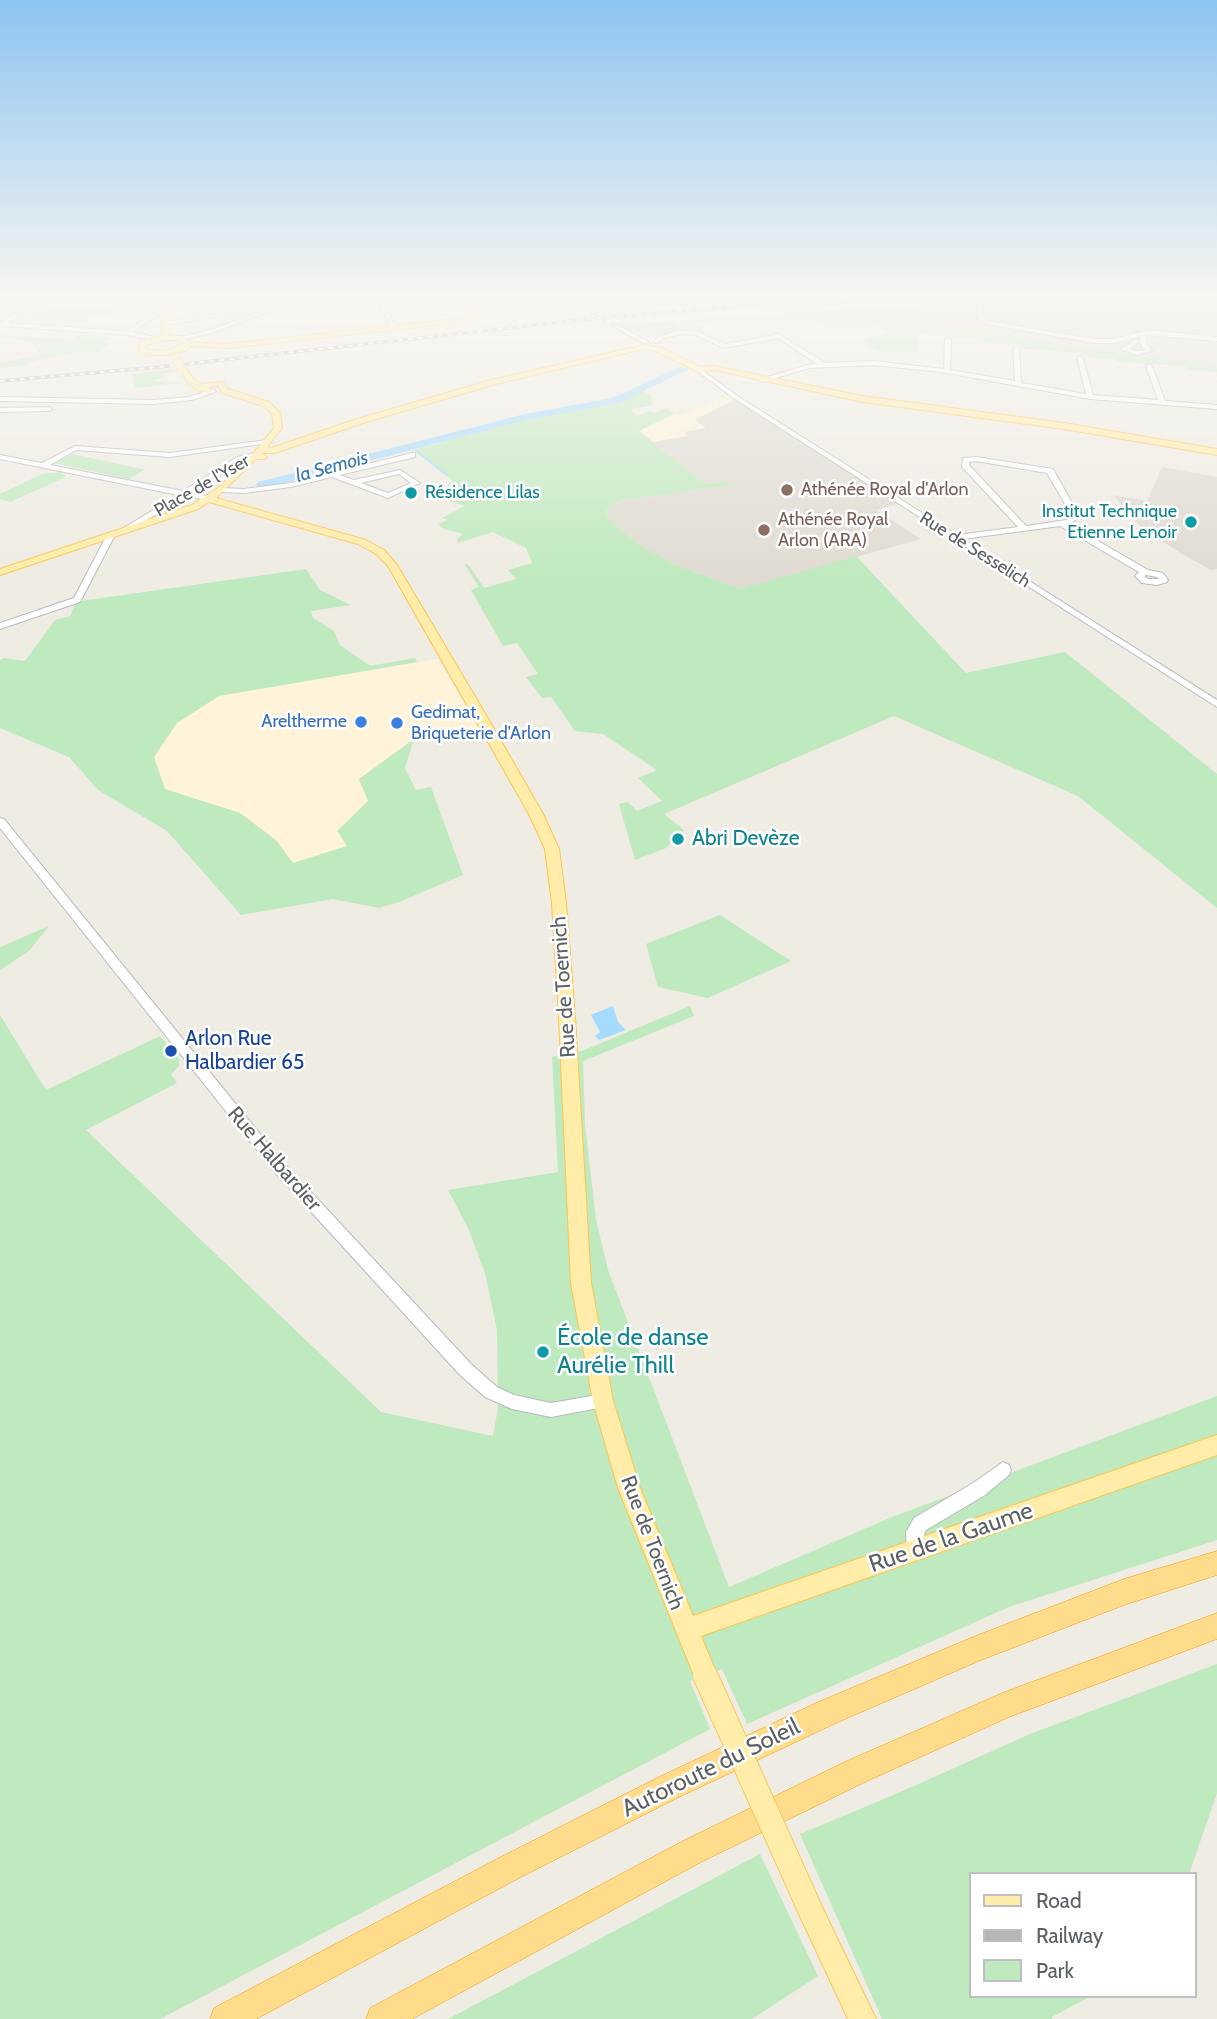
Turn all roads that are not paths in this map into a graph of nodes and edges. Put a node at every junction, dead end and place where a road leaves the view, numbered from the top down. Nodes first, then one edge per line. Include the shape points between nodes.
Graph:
1 (195, 393) edge
2 (225, 393) edge
3 (457, 393) edge
4 (731, 393) edge
5 (841, 393) edge
6 (1067, 393) edge
7 (1089, 393) edge
8 (1159, 393) edge
9 (1090, 397) junction
10 (0, 400) edge
11 (104, 402) junction
12 (1163, 404) junction
13 (1217, 407) edge
14 (0, 410) edge
15 (330, 430) junction
16 (260, 451) junction
17 (1217, 452) edge
18 (412, 455) dead end
19 (0, 457) edge
20 (43, 466) junction
21 (332, 474) junction
22 (356, 482) junction
23 (184, 494) junction
24 (216, 494) junction
25 (1061, 523) junction
26 (1024, 529) junction
27 (125, 531) junction
28 (111, 536) junction
29 (956, 537) junction
30 (0, 572) edge
31 (1145, 572) dead end
32 (0, 626) edge
33 (1217, 704) edge
34 (0, 821) edge
35 (603, 1401) junction
36 (1217, 1445) edge
37 (1003, 1469) dead end
38 (916, 1551) junction
39 (1217, 1563) edge
40 (1217, 1626) edge
41 (686, 1630) junction
42 (226, 2019) edge
43 (381, 2019) edge
44 (862, 2019) edge

1 - 11 street via 154,402
2 - 16 main road via 266,404 278,418 278,428
3 - 15 main road
4 - 29 street, Rue de Sesselich
5 - 17 main road
6 - 9 street
7 - 9 street
8 - 12 street
9 - 12 street
10 - 11 street
11 - 14 street
12 - 13 street
15 - 16 main road
15 - 16 main road via 274,452
16 - 20 street via 177,454 75,448
16 - 23 street, Place de l'Yser
16 - 24 main road, Place de l'Yser
18 - 21 street
19 - 20 street
20 - 23 street
21 - 22 street
21 - 24 street via 286,486
22 - 22 street via 387,496 416,483 400,472
23 - 24 street
23 - 27 street, Place de l'Yser
24 - 27 main road, Place de l'Yser via 187,511
24 - 35 main road, Rue de Toernich via 380,552 480,715 552,849 567,1018 581,1283
25 - 26 street
25 - 26 street via 1072,521 1076,513 1052,472 966,460 965,465
25 - 31 street
26 - 29 street
27 - 28 main road
28 - 30 main road
28 - 32 street via 77,600
29 - 33 street, Rue de Sesselich
34 - 35 street, Rue Halbardier via 277,1166 466,1370 491,1392 512,1402 551,1410
35 - 41 main road, Rue de Toernich via 629,1488
36 - 38 main road, Rue de la Gaume
37 - 38 street via 920,1524 915,1532
38 - 41 main road, Rue de la Gaume
39 - 42 highway, Autoroute du Soleil via 1124,1592 978,1648 814,1719 533,1856
40 - 43 highway via 1006,1705 857,1771 693,1851
41 - 44 main road, Rue de Toernich, bridge

